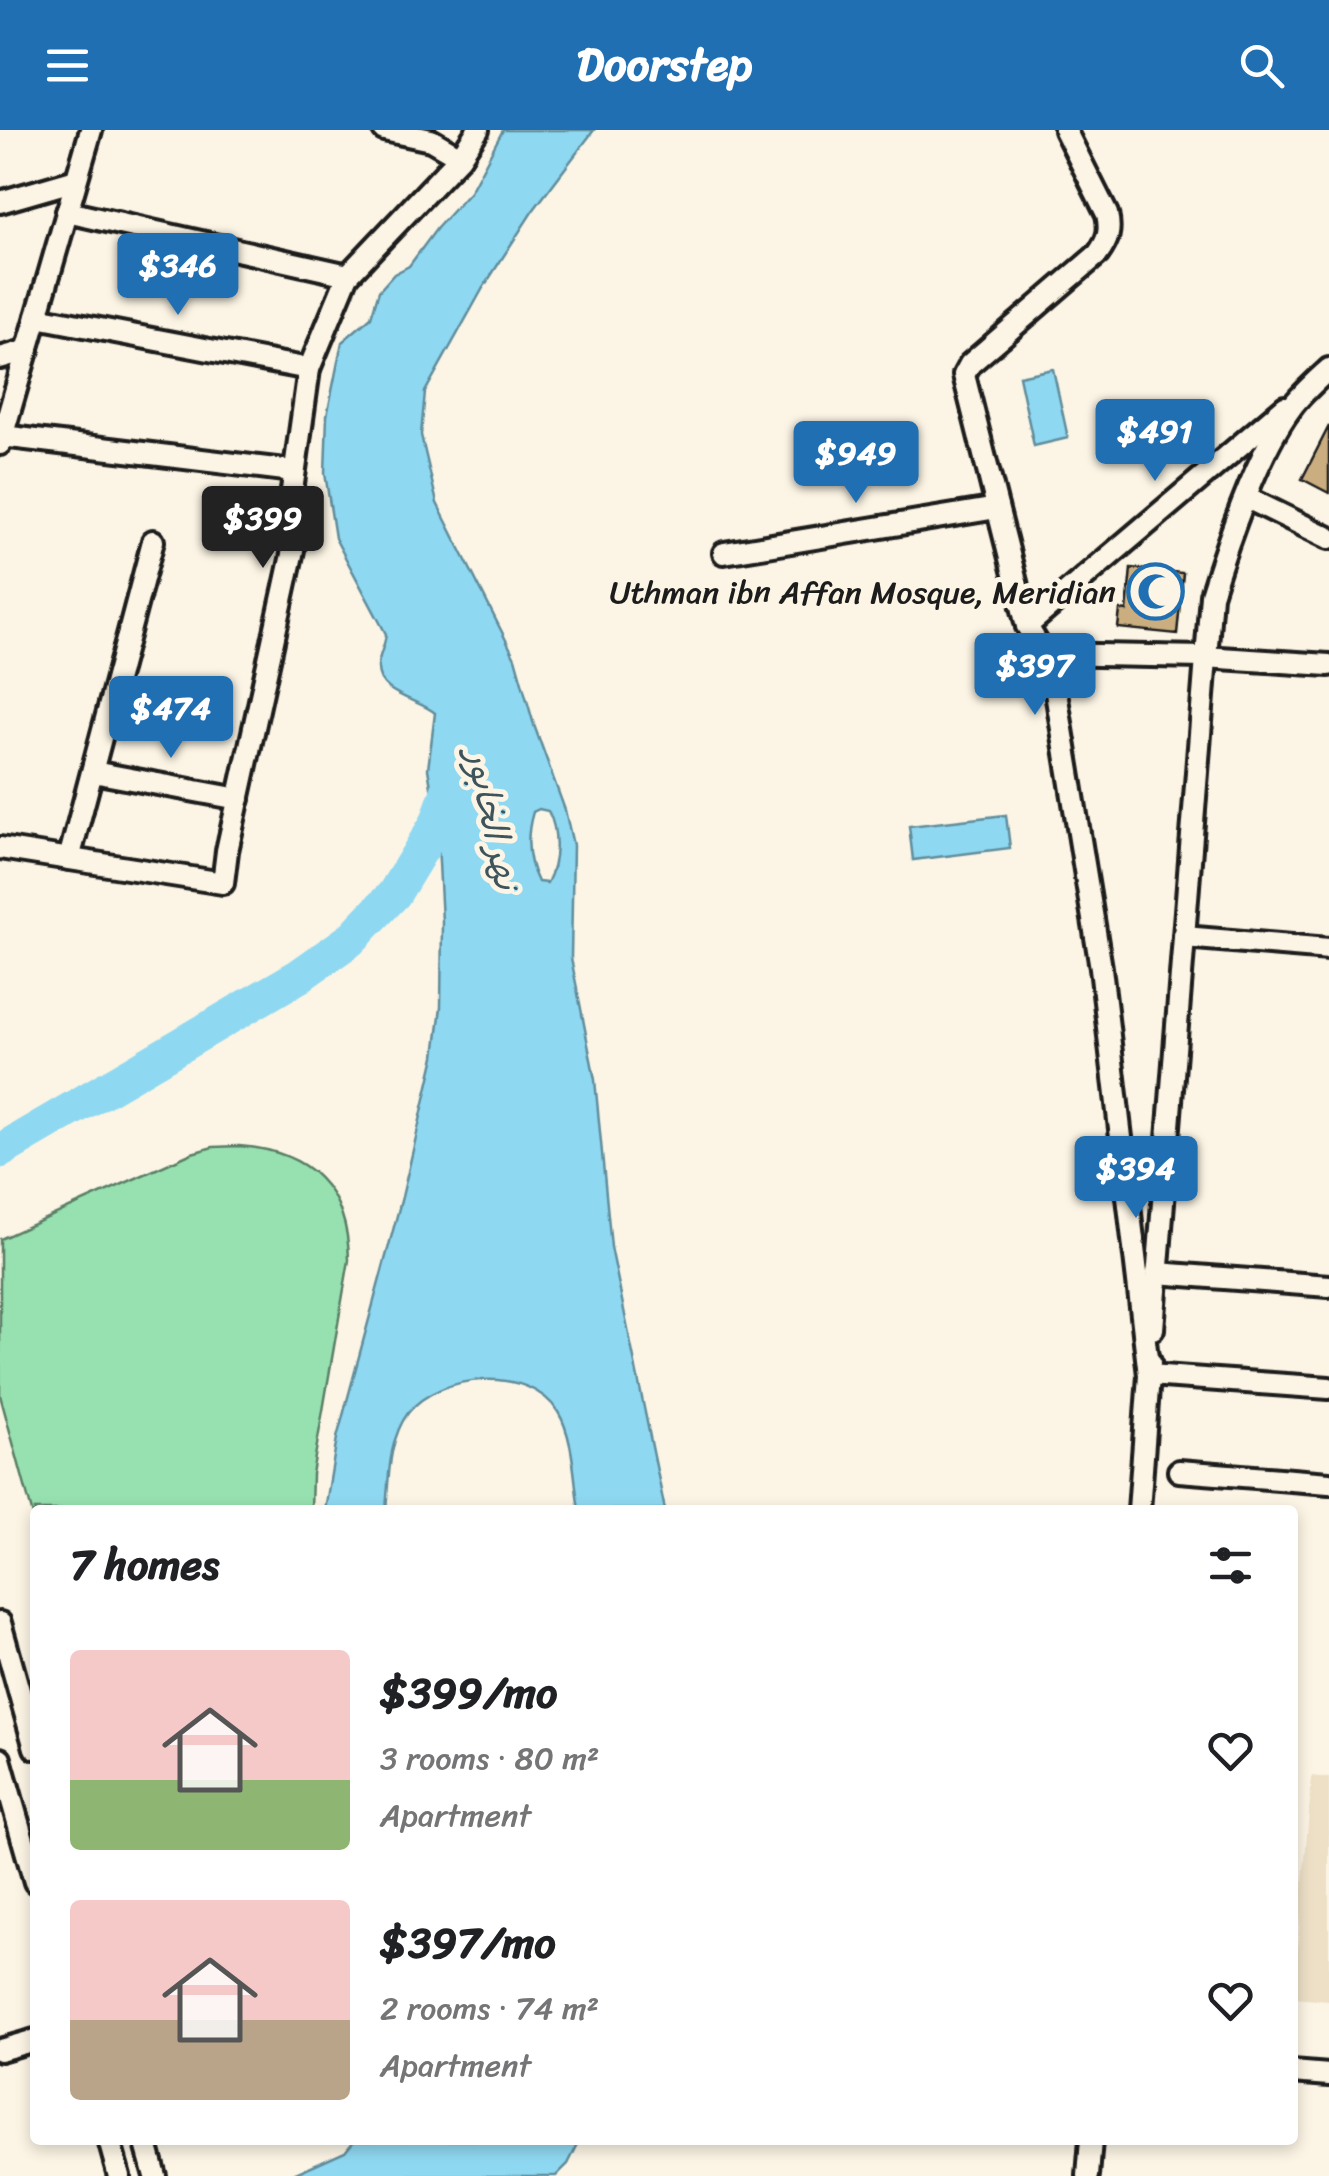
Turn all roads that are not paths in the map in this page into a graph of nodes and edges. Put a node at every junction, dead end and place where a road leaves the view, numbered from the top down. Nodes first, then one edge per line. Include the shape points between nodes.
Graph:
1 (384, 130) edge
2 (478, 130) edge
3 (1066, 130) edge
4 (87, 135) edge
5 (430, 135) edge
6 (460, 157) junction
7 (76, 180) junction
8 (0, 202) edge
9 (67, 212) junction
10 (348, 275) junction
11 (36, 316) junction
12 (28, 350) junction
13 (0, 358) edge
14 (309, 369) junction
15 (1323, 374) edge
16 (1, 440) edge
17 (292, 471) junction
18 (1247, 498) junction
19 (997, 508) junction
20 (1329, 538) edge
21 (153, 541) dead end
22 (724, 552) dead end
23 (1027, 626) junction
24 (1044, 654) junction
25 (1204, 657) junction
26 (1329, 665) edge
27 (94, 772) junction
28 (239, 798) junction
29 (0, 848) edge
30 (69, 859) junction
31 (1184, 936) junction
32 (1329, 949) edge
33 (1158, 1273) junction
34 (1329, 1286) edge
35 (1149, 1374) junction
36 (1329, 1388) edge
37 (1179, 1471) dead end
38 (1329, 1483) edge
39 (1139, 1505) edge
40 (0, 1623) edge
41 (30, 1730) edge
42 (0, 1759) edge
43 (30, 1864) edge
44 (30, 2041) edge
45 (0, 2050) edge
46 (1298, 2072) edge
47 (1329, 2075) edge
48 (110, 2145) edge
49 (146, 2145) edge
50 (1090, 2145) edge
51 (119, 2176) edge
52 (155, 2176) edge
53 (1088, 2176) edge

1 - 5 street
2 - 6 street
3 - 19 street via 1110,228 1098,254 964,375
4 - 7 street
5 - 6 street
6 - 10 street
7 - 8 street
7 - 9 street
9 - 10 street
9 - 11 street
10 - 14 street
11 - 12 street
11 - 14 street
12 - 13 street
12 - 16 street
14 - 17 street
15 - 18 street via 1291,407
15 - 23 street
16 - 17 street
17 - 28 street via 293,550
18 - 20 street
18 - 25 street via 1211,596
19 - 22 street
19 - 23 street
21 - 27 street
23 - 24 street
24 - 25 street
24 - 35 street via 1052,668 1102,968
25 - 26 street
25 - 31 street
27 - 28 street
27 - 30 street
28 - 30 street via 223,883
29 - 30 street
31 - 32 street
31 - 33 street
33 - 34 street
33 - 35 street
35 - 36 street
35 - 39 street
37 - 38 street
40 - 41 street
42 - 43 street
44 - 45 street
46 - 47 street
48 - 51 street
49 - 52 street
50 - 53 street

